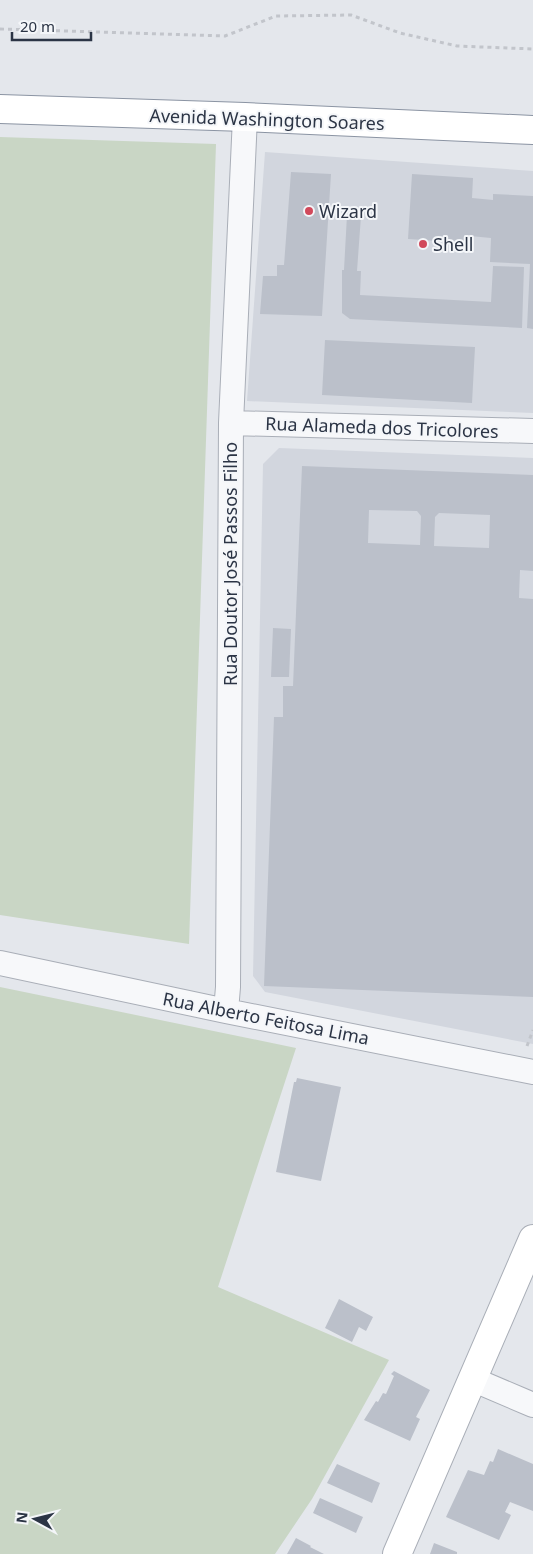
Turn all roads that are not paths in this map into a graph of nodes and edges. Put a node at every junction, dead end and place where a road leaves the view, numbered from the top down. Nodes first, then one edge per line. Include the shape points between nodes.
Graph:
1 (0, 93) edge
2 (0, 109) edge
3 (107, 113) junction
4 (245, 117) junction
5 (533, 130) edge
6 (231, 423) junction
7 (533, 431) edge
8 (0, 963) edge
9 (226, 1011) junction
10 (533, 1072) edge
11 (533, 1239) edge
12 (472, 1379) junction
13 (533, 1405) edge
14 (397, 1554) edge

1 - 3 main road
2 - 3 main road, Avenida Washington Soares
3 - 4 main road, Avenida Washington Soares
4 - 5 main road, Avenida Washington Soares
4 - 6 street, Rua Doutor José Passos Filho
6 - 7 street, Rua Alameda dos Tricolores
6 - 9 street, Rua Doutor José Passos Filho
8 - 9 street, Rua Alberto Feitosa Lima
9 - 10 street, Rua Alberto Feitosa Lima
11 - 12 main road
12 - 13 street
12 - 14 main road

